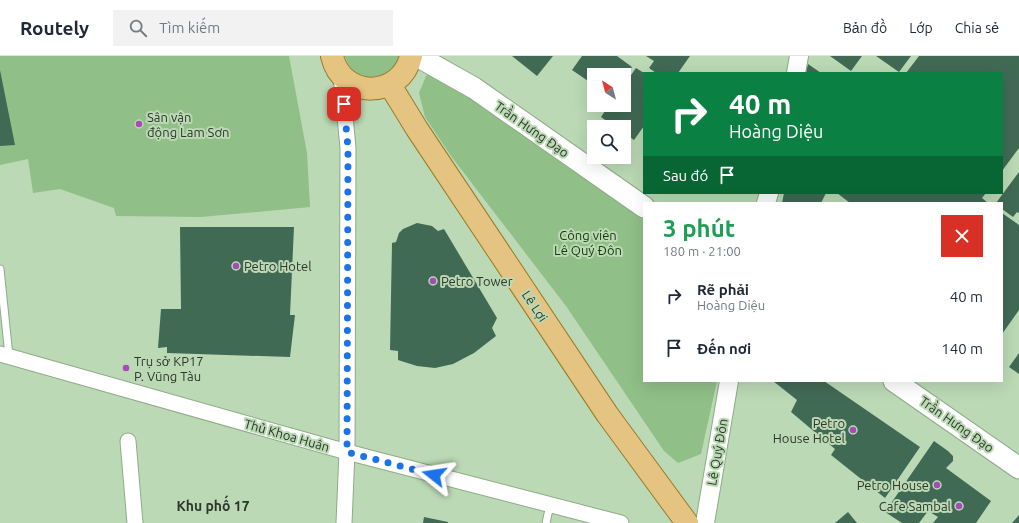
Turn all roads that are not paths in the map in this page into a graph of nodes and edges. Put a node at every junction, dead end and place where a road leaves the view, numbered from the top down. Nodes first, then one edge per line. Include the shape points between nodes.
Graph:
1 (411, 56) edge
2 (417, 56) edge
3 (799, 56) edge
4 (336, 66) edge
5 (796, 72) edge
6 (390, 85) junction
7 (643, 206) edge
8 (0, 269) edge
9 (5, 355) edge
10 (729, 382) edge
11 (895, 382) edge
12 (128, 441) dead end
13 (347, 452) junction
14 (1019, 468) edge
15 (550, 505) junction
16 (135, 523) edge
17 (344, 523) edge
18 (546, 523) edge
19 (621, 523) edge
20 (687, 523) edge
21 (705, 523) edge

1 - 6 main road via 401,77
2 - 7 main road, Trần Hưng Đạo via 474,88
3 - 5 street
4 - 6 main road via 351,84 364,89
4 - 13 street via 348,148
6 - 20 main road, Lê Lợi via 607,414
8 - 9 lane
9 - 13 street, Thủ Khoa Huân
10 - 21 street, Lê Quý Đôn
11 - 14 main road, Trần Hưng Đạo
12 - 16 street
13 - 15 street, Thủ Khoa Huân
13 - 17 street
15 - 18 lane
15 - 19 street, Thủ Khoa Huân

